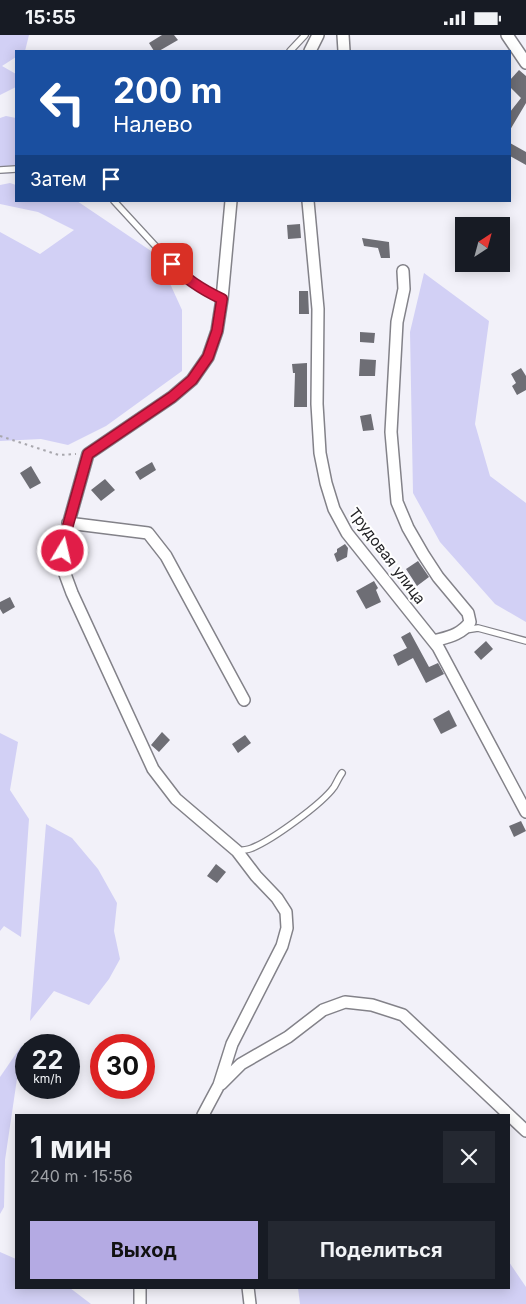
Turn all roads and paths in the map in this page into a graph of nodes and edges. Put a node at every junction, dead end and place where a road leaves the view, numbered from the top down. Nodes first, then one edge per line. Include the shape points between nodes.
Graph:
1 (305, 35) edge
2 (318, 35) edge
3 (344, 35) edge
4 (507, 35) edge
5 (291, 50) edge
6 (310, 50) edge
7 (344, 50) edge
8 (526, 63) edge
9 (15, 169) edge
10 (0, 170) edge
11 (115, 202) edge
12 (231, 202) edge
13 (308, 202) edge
14 (403, 271) dead end
15 (222, 299) junction
16 (0, 436) edge
17 (88, 454) junction
18 (68, 523) junction
19 (464, 630) junction
20 (434, 641) junction
21 (526, 641) edge
22 (244, 700) dead end
23 (342, 773) dead end
24 (526, 812) edge
25 (237, 851) junction
26 (219, 1085) junction
27 (204, 1114) edge
28 (508, 1114) edge
29 (510, 1116) edge
30 (526, 1131) edge
31 (140, 1289) edge
32 (248, 1289) edge
33 (140, 1304) edge
34 (250, 1304) edge

1 - 5 lane
2 - 6 street
3 - 7 street
4 - 8 street
9 - 10 lane
11 - 15 lane via 183,276
12 - 15 street
13 - 20 street, Трудовая улица via 318,309 320,453 328,491 347,533
14 - 19 street via 391,432 397,502 408,528 438,577 468,613 470,622
15 - 17 street via 217,331 208,357 192,380
16 - 17 path via 59,455
17 - 18 street
18 - 22 street via 148,533 166,556
18 - 25 street via 62,566 153,769 176,799
19 - 20 street
19 - 21 lane via 478,628
20 - 24 street, Трудовая улица
23 - 25 lane via 321,801 267,841 251,849
25 - 26 street via 282,905 287,928 282,946 232,1044
26 - 27 street
26 - 28 street via 241,1064 288,1037 324,1010 344,1002 372,1005 403,1015
29 - 30 street
31 - 33 street
32 - 34 street

